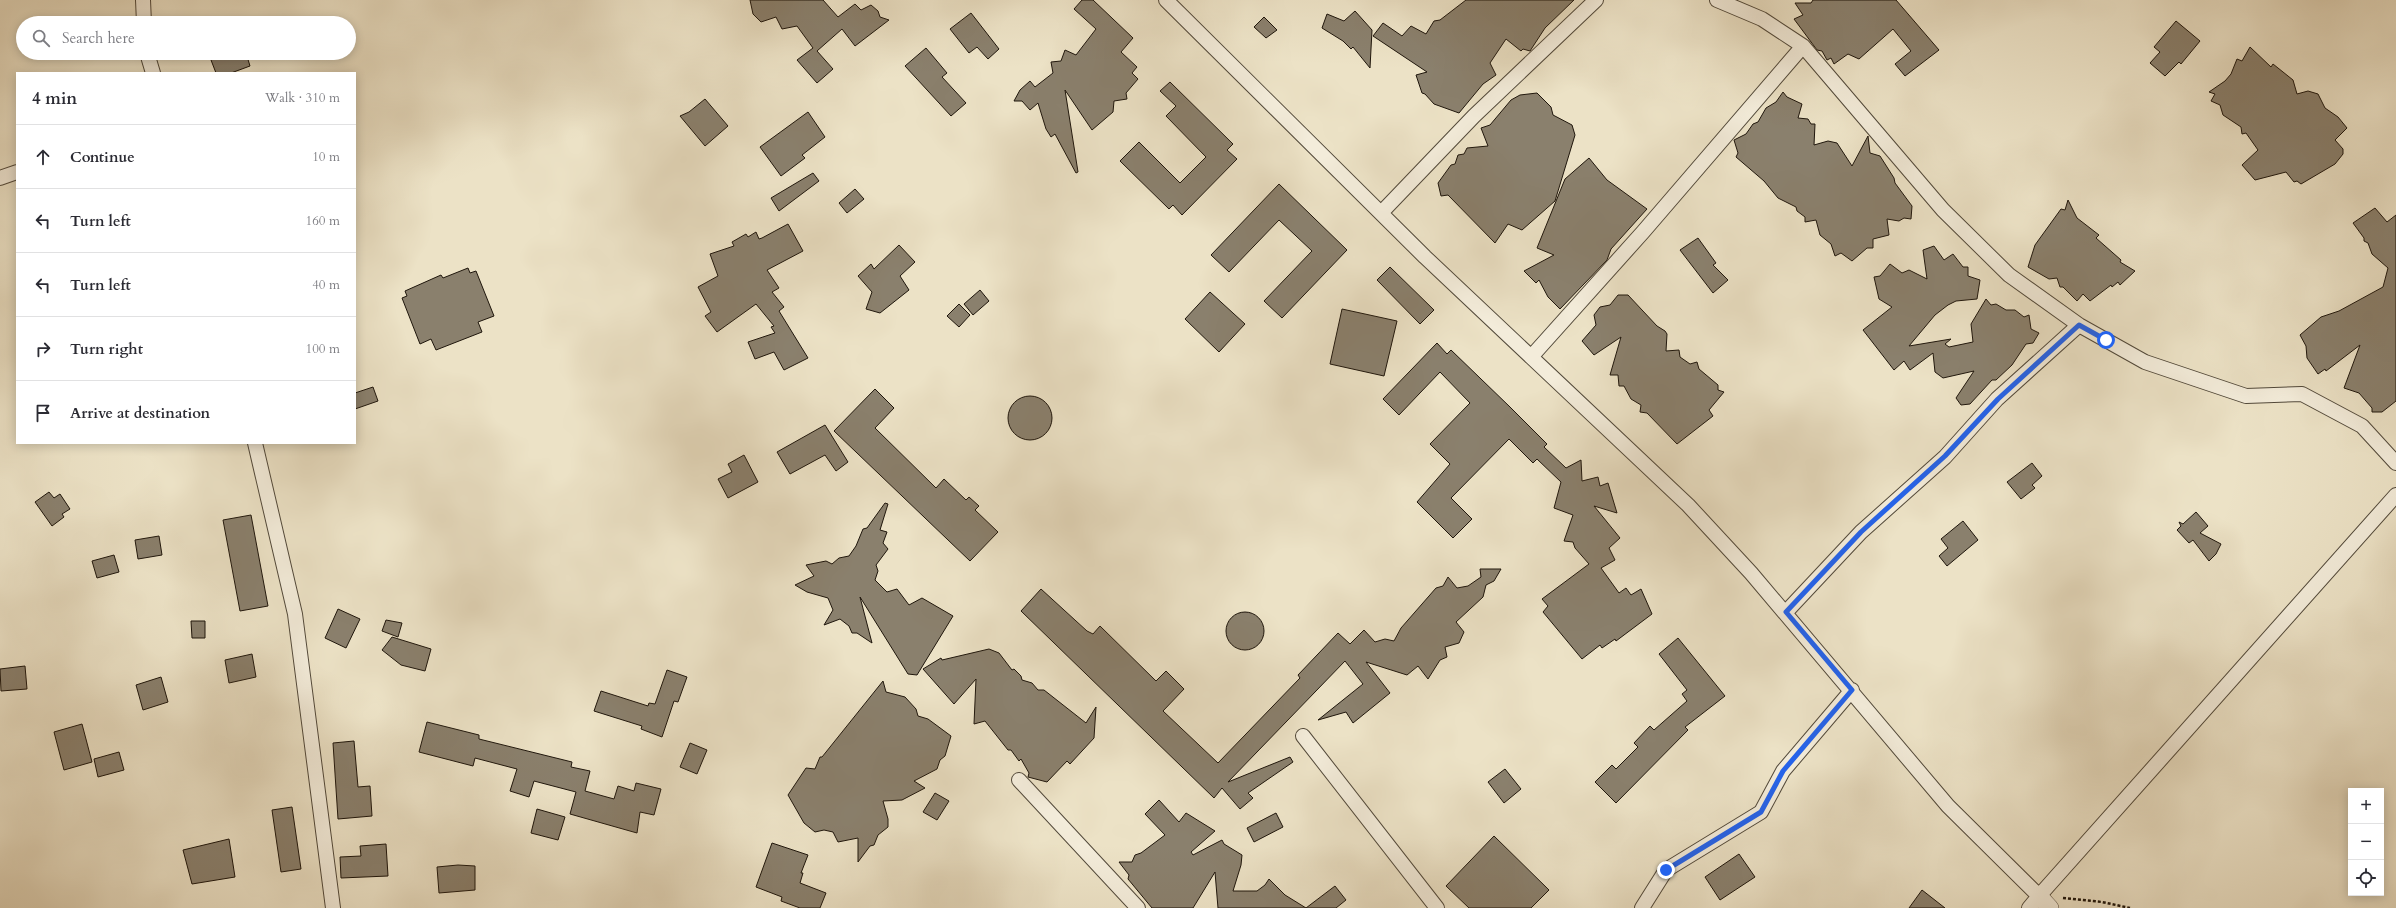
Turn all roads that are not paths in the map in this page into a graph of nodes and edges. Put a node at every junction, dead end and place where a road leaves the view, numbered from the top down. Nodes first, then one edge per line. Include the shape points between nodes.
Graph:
1 (143, 0) edge
2 (1166, 0) edge
3 (1596, 0) edge
4 (1717, 0) edge
5 (144, 16) edge
6 (1803, 46) junction
7 (149, 60) edge
8 (152, 72) edge
9 (16, 172) edge
10 (0, 178) edge
11 (1381, 213) junction
12 (2079, 325) junction
13 (1531, 357) junction
14 (255, 444) edge
15 (2396, 463) edge
16 (2396, 495) edge
17 (1786, 612) junction
18 (1852, 690) junction
19 (1303, 736) dead end
20 (1019, 780) dead end
21 (2039, 904) edge
22 (333, 908) edge
23 (1138, 908) edge
24 (1437, 908) edge
25 (1642, 908) edge

1 - 5 street
2 - 11 street
3 - 11 street via 1474,116
4 - 6 street via 1762,19
6 - 12 street via 1943,210 2009,275
6 - 13 street via 1643,232
7 - 8 street
9 - 10 street
11 - 13 street
12 - 15 street via 2145,362 2246,396 2302,394 2362,426
12 - 17 street via 1998,399 1945,456 1861,532
13 - 17 street via 1688,505
14 - 22 street via 295,614
16 - 21 street
17 - 18 street
18 - 21 street via 1948,806
18 - 25 street via 1783,771 1761,812 1666,870
19 - 24 street
20 - 23 street

